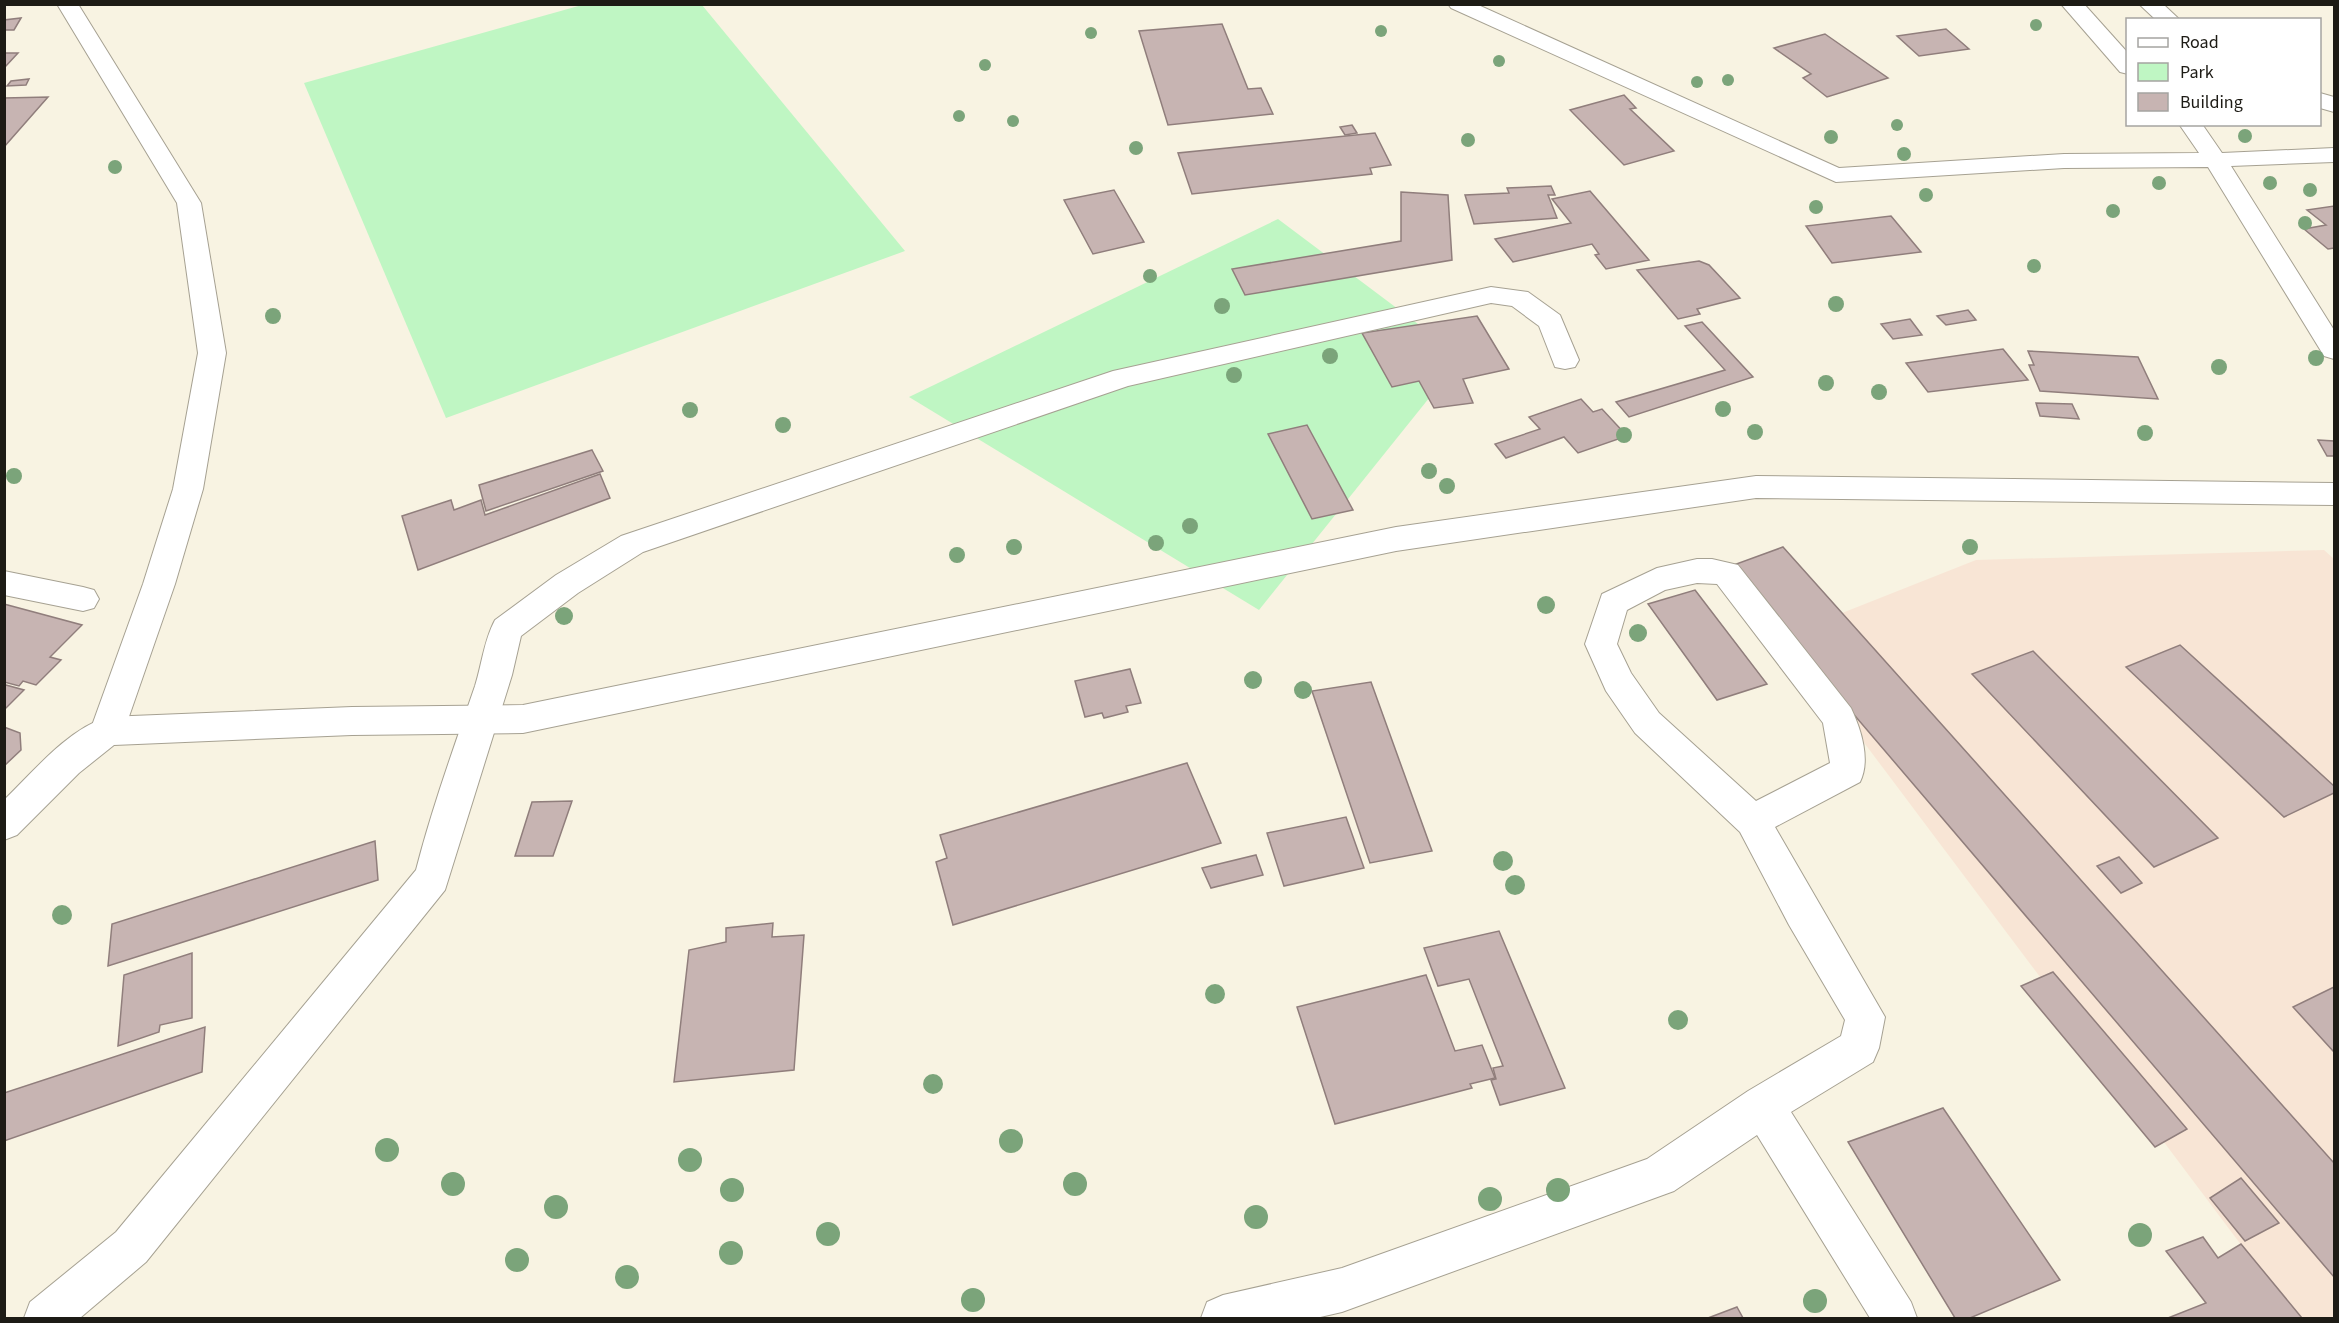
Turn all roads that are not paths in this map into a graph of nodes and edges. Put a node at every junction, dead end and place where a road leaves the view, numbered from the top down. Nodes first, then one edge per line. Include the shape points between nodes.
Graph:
1 (67, 4) edge
2 (1458, 4) edge
3 (2071, 4) edge
4 (2149, 4) edge
5 (2166, 18) edge
6 (2126, 66) edge
7 (2191, 126) edge
8 (2334, 155) edge
9 (2216, 160) junction
10 (2334, 350) edge
11 (1565, 360) dead end
12 (2334, 494) edge
13 (4, 583) edge
14 (83, 599) dead end
15 (479, 719) junction
16 (107, 731) junction
17 (1753, 821) junction
18 (4, 824) edge
19 (1762, 1106) junction
20 (46, 1318) edge
21 (1223, 1318) edge
22 (1895, 1318) edge

1 - 16 street via 189,203 212,353 189,489
2 - 9 street via 1836,175 2064,161
3 - 6 street
4 - 5 street
7 - 9 street
8 - 9 street
9 - 10 street via 2296,295
11 - 15 street via 1551,321 1518,298 1491,295 1123,378 632,544 567,584 506,629
12 - 15 street via 1756,487 1396,539 523,719
13 - 14 street
15 - 16 street
15 - 20 street via 432,879 131,1247
16 - 18 street via 67,762
17 - 17 street via 1647,723 1618,681 1601,644 1613,603 1672,574 1712,570 1727,574 1839,718 1848,771
17 - 19 street via 1802,914 1864,1017 1859,1048
19 - 21 street via 1659,1176 1342,1290
19 - 22 street

